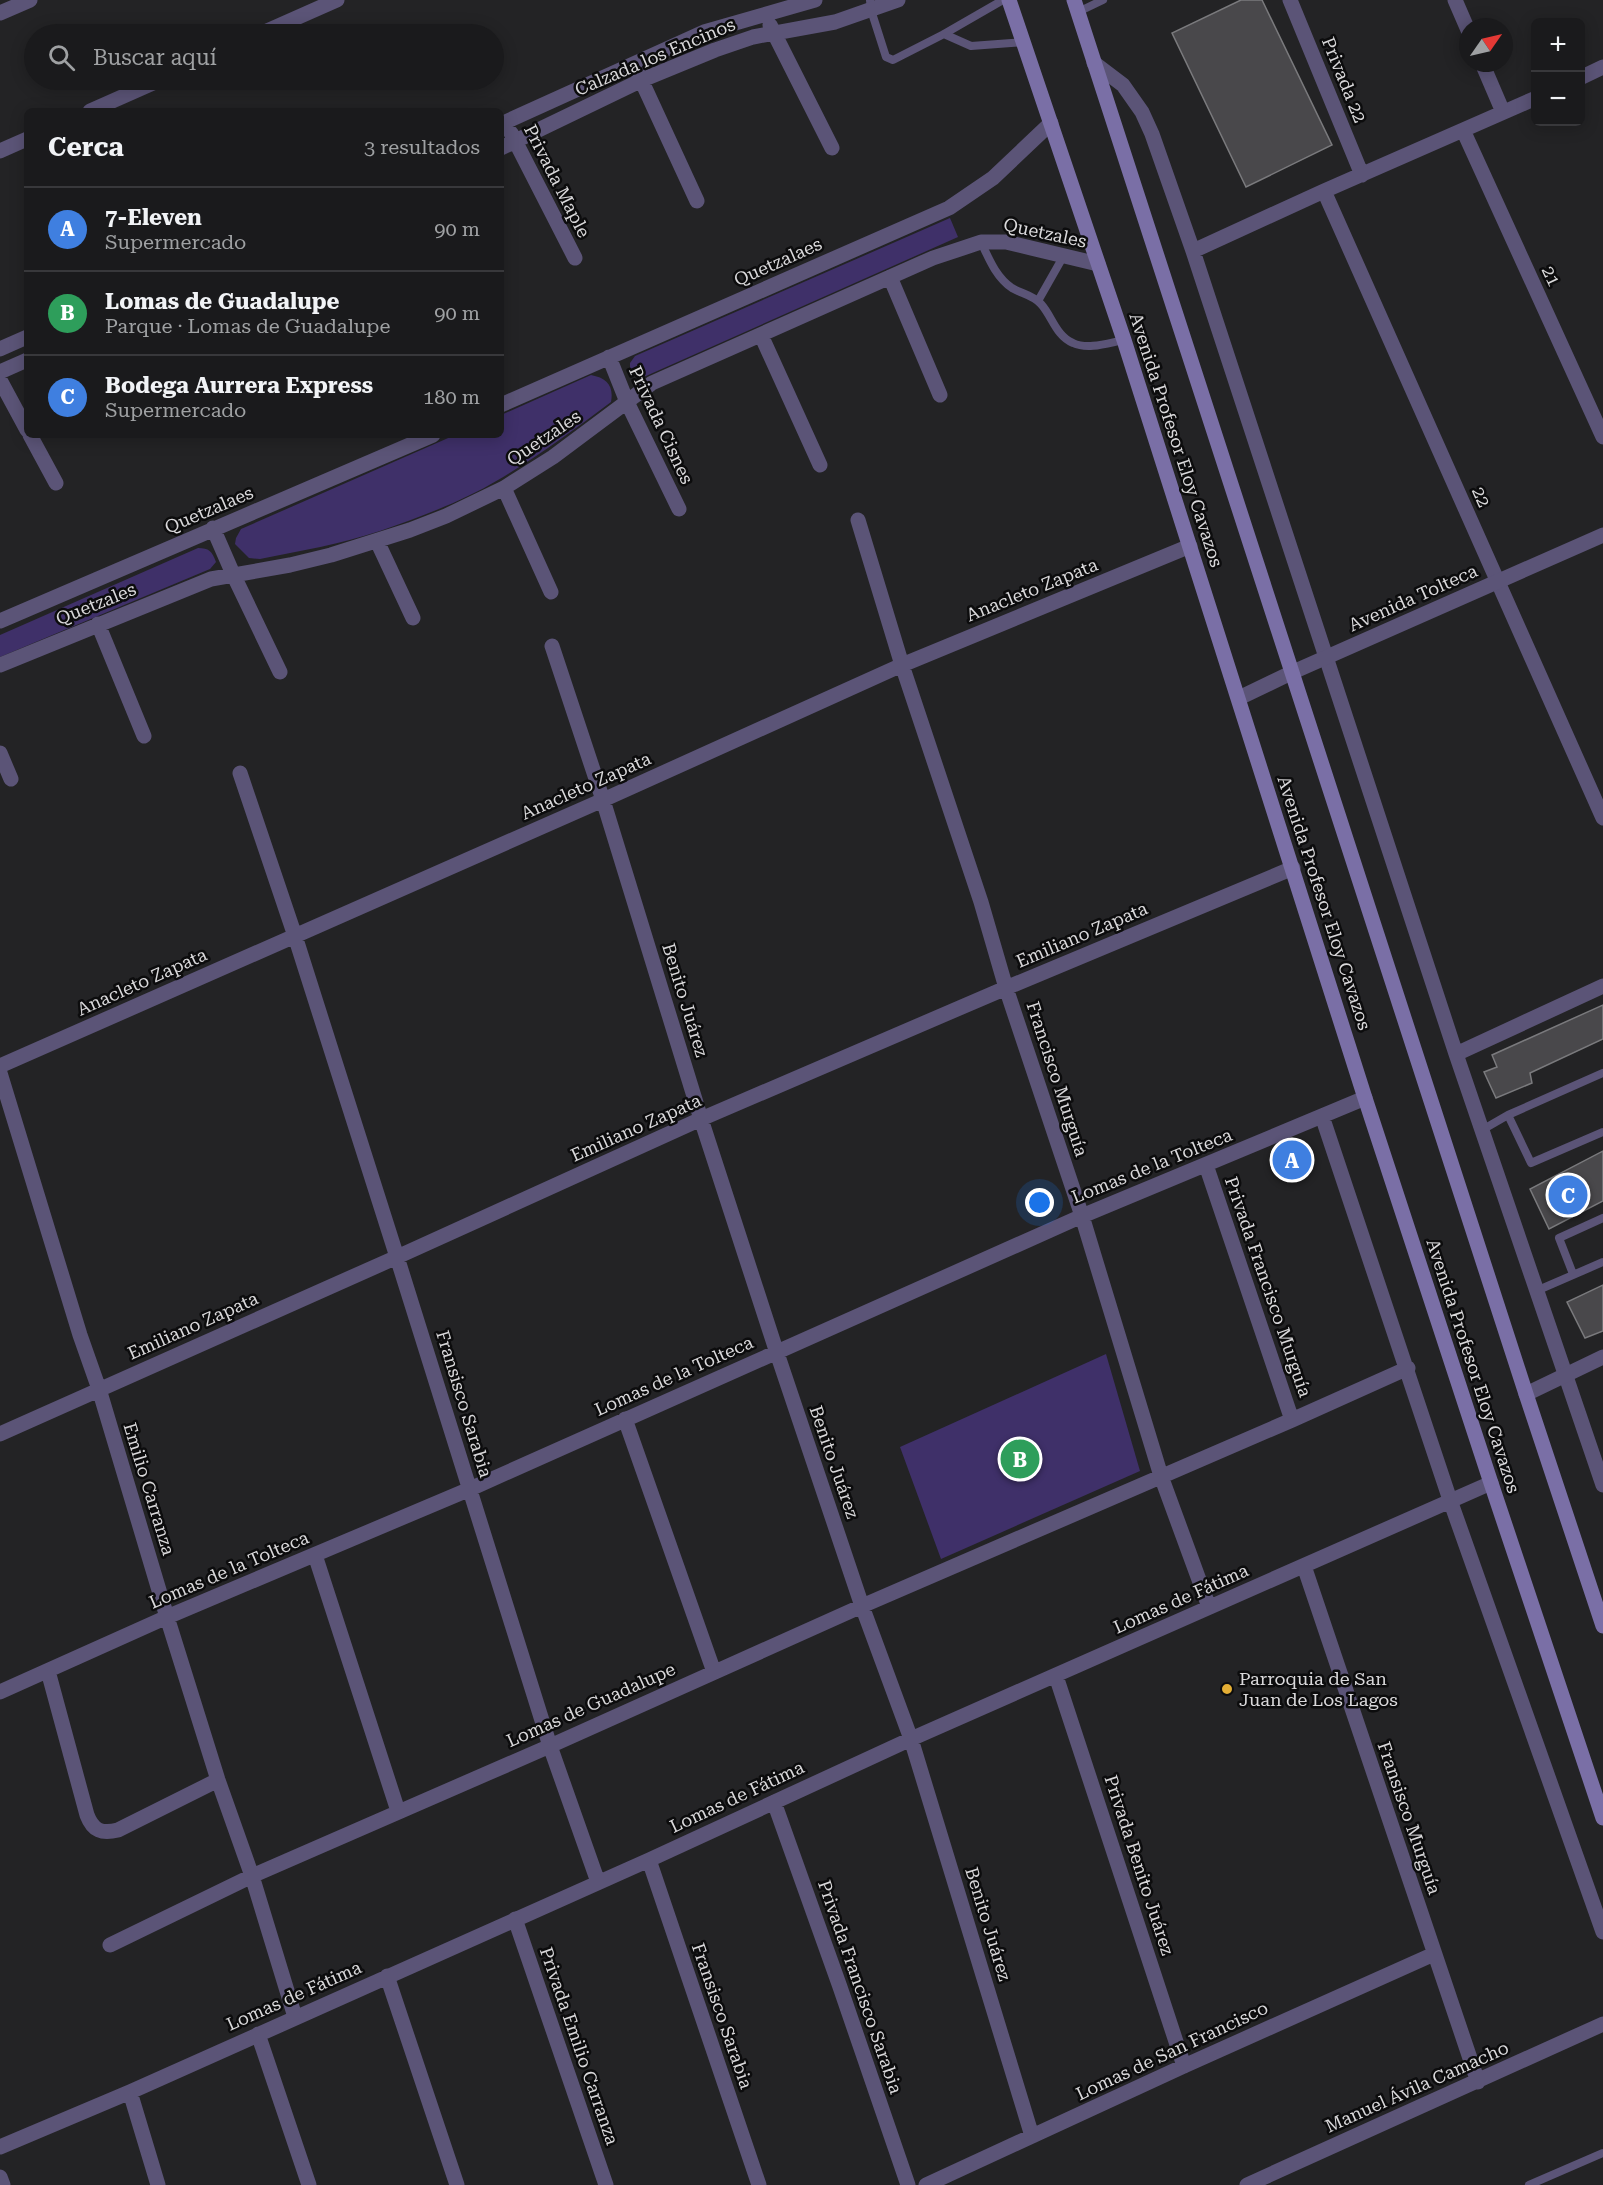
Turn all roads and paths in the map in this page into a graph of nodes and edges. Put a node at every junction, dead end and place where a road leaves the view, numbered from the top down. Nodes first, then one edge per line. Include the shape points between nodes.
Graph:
1 (30, 0) edge
2 (337, 0) edge
3 (815, 0) edge
4 (898, 0) edge
5 (1003, 0) edge
6 (1010, 0) edge
7 (1103, 0) edge
8 (1290, 0) edge
9 (1455, 0) edge
10 (870, 5) edge
11 (1076, 6) edge
12 (0, 13) edge
13 (766, 14) junction
14 (1463, 18) edge
15 (283, 24) edge
16 (774, 33) junction
17 (944, 34) junction
18 (1025, 42) junction
19 (1094, 63) junction
20 (634, 65) junction
21 (1602, 70) edge
22 (1486, 72) edge
23 (1585, 76) edge
24 (642, 80) junction
25 (137, 90) edge
26 (1531, 100) edge
27 (97, 108) edge
28 (1503, 112) junction
29 (504, 123) edge
30 (1051, 123) junction
31 (504, 124) edge
32 (1463, 130) junction
33 (24, 140) edge
34 (515, 141) junction
35 (504, 146) edge
36 (832, 148) dead end
37 (0, 151) edge
38 (1362, 175) junction
39 (1324, 191) junction
40 (697, 201) dead end
41 (981, 242) junction
42 (1193, 251) junction
43 (1063, 257) junction
44 (575, 258) dead end
45 (1098, 264) junction
46 (890, 277) junction
47 (1038, 301) junction
48 (761, 335) junction
49 (24, 338) edge
50 (1124, 340) junction
51 (0, 349) edge
52 (609, 357) junction
53 (24, 361) edge
54 (0, 372) edge
55 (0, 380) edge
56 (940, 395) dead end
57 (627, 402) junction
58 (504, 404) edge
59 (24, 424) edge
60 (1603, 437) edge
61 (32, 438) edge
62 (426, 438) edge
63 (820, 465) dead end
64 (56, 483) dead end
65 (504, 488) junction
66 (678, 509) dead end
67 (858, 520) dead end
68 (213, 528) junction
69 (1603, 535) edge
70 (377, 541) junction
71 (1190, 546) junction
72 (233, 574) junction
73 (1498, 582) junction
74 (551, 592) dead end
75 (413, 618) dead end
76 (0, 621) edge
77 (98, 624) junction
78 (552, 646) dead end
79 (1326, 659) junction
80 (0, 665) edge
81 (902, 665) junction
82 (280, 672) dead end
83 (1293, 672) junction
84 (1239, 698) junction
85 (144, 736) dead end
86 (0, 753) edge
87 (240, 773) dead end
88 (11, 778) dead end
89 (603, 800) junction
90 (1603, 818) edge
91 (1293, 868) junction
92 (295, 936) junction
93 (1603, 986) edge
94 (1006, 988) junction
95 (1456, 1054) junction
96 (0, 1066) edge
97 (0, 1073) edge
98 (1603, 1073) edge
99 (1365, 1098) junction
100 (1508, 1115) junction
101 (1323, 1116) junction
102 (701, 1119) junction
103 (1482, 1130) junction
104 (1603, 1132) edge
105 (1206, 1165) junction
106 (1082, 1216) junction
107 (1603, 1218) edge
108 (398, 1257) junction
109 (1603, 1262) edge
110 (1574, 1274) junction
111 (1536, 1291) junction
112 (777, 1353) junction
113 (1603, 1357) edge
114 (1408, 1368) junction
115 (1565, 1375) junction
116 (99, 1389) junction
117 (1526, 1394) junction
118 (625, 1419) junction
119 (1292, 1420) junction
120 (0, 1434) edge
121 (1161, 1476) junction
122 (1491, 1483) junction
123 (1603, 1485) edge
124 (470, 1489) junction
125 (1450, 1500) junction
126 (315, 1555) junction
127 (1304, 1566) junction
128 (862, 1606) junction
129 (1209, 1607) junction
130 (167, 1617) junction
131 (1603, 1626) edge
132 (48, 1671) junction
133 (714, 1672) junction
134 (1056, 1676) junction
135 (0, 1692) edge
136 (910, 1739) junction
137 (550, 1746) junction
138 (218, 1780) junction
139 (774, 1802) junction
140 (398, 1811) junction
141 (1603, 1818) edge
142 (649, 1860) junction
143 (252, 1876) junction
144 (598, 1882) junction
145 (515, 1919) junction
146 (1603, 1932) edge
147 (110, 1945) dead end
148 (1434, 1954) junction
149 (387, 1976) junction
150 (295, 2017) junction
151 (1603, 2024) edge
152 (258, 2034) junction
153 (1184, 2066) junction
154 (1478, 2082) junction
155 (130, 2092) junction
156 (1032, 2136) junction
157 (0, 2146) edge
158 (1603, 2153) edge
159 (0, 2177) edge
160 (3, 2185) edge
161 (159, 2185) edge
162 (309, 2185) edge
163 (457, 2185) edge
164 (606, 2185) edge
165 (759, 2185) edge
166 (908, 2185) edge
167 (926, 2185) edge
168 (1247, 2185) edge
169 (1529, 2185) edge

1 - 12 street
2 - 15 street
3 - 13 street, Calzada los Encinos
4 - 10 street, Calzada los Encinos
5 - 17 lane
6 - 18 main road, Avenida Profesor Eloy Cavazos
7 - 11 lane
8 - 38 street, Privada 22
9 - 14 street
10 - 16 street, Calzada los Encinos via 835,22
10 - 17 lane via 889,60
11 - 19 main road
13 - 16 street
13 - 20 street, Calzada los Encinos via 704,32
16 - 24 street, Calzada los Encinos via 735,43
16 - 36 street
17 - 18 lane via 971,46
18 - 30 main road, Avenida Profesor Eloy Cavazos
19 - 42 street via 1123,85 1142,112
19 - 83 main road
20 - 24 street
20 - 29 street, Calzada los Encinos
21 - 23 street
22 - 28 street
24 - 34 street, Calzada los Encinos
24 - 40 street
25 - 27 street
26 - 28 street
28 - 32 street
30 - 45 main road, Avenida Profesor Eloy Cavazos
30 - 52 street, Quetzalaes via 993,178 949,208
31 - 34 street, Privada Maple
32 - 38 street
32 - 60 street, 21
33 - 37 street
34 - 35 street, Calzada los Encinos
34 - 44 street, Privada Maple
38 - 39 street
39 - 42 street
39 - 73 street, 22
41 - 43 street, Quetzales via 1006,242
41 - 46 street, Quetzales
41 - 47 lane via 1002,280
42 - 79 street
43 - 45 street, Quetzales
43 - 47 lane
45 - 50 main road, Avenida Profesor Eloy Cavazos
46 - 48 street, Quetzales
46 - 56 street
47 - 50 lane via 1070,342 1089,346
48 - 57 street, Quetzales via 652,383
48 - 63 street
49 - 51 street
50 - 71 main road, Avenida Profesor Eloy Cavazos
52 - 57 street, Privada Cisnes
52 - 58 street, Quetzalaes
53 - 54 street
55 - 59 street
57 - 65 street, Quetzales
57 - 66 street, Privada Cisnes
61 - 64 street
62 - 68 street, Quetzalaes
65 - 70 street, Quetzales via 446,516
65 - 74 street
67 - 81 street
68 - 72 street
68 - 76 street, Quetzalaes
69 - 73 street, Avenida Tolteca
70 - 72 street, Quetzales via 290,565
70 - 75 street
71 - 81 street, Anacleto Zapata
71 - 84 main road, Avenida Profesor Eloy Cavazos
72 - 77 street, Quetzales via 200,583
72 - 82 street
73 - 79 street, Avenida Tolteca
73 - 90 street, 22
77 - 80 street, Quetzales
77 - 85 street
78 - 89 street
79 - 83 street, Avenida Tolteca
79 - 95 street
81 - 89 street, Anacleto Zapata
81 - 94 street, Francisco Murguía
83 - 84 street, Avenida Tolteca
83 - 117 main road
84 - 91 main road, Avenida Profesor Eloy Cavazos
86 - 88 street
87 - 92 street
89 - 92 street, Anacleto Zapata
89 - 102 street, Benito Juárez
91 - 94 street, Emiliano Zapata
91 - 99 main road, Avenida Profesor Eloy Cavazos
92 - 96 street, Anacleto Zapata
92 - 108 street, Fransisco Sarabia
93 - 95 street
94 - 102 street, Emiliano Zapata
94 - 106 street, Francisco Murguía
95 - 103 street
97 - 116 street, Emilio Carranza
98 - 100 lane
99 - 101 street, Lomas de la Tolteca
99 - 122 main road, Avenida Profesor Eloy Cavazos
100 - 103 lane
100 - 104 lane via 1531,1163
101 - 105 street, Lomas de la Tolteca
101 - 114 street
102 - 108 street, Emiliano Zapata
102 - 112 street, Benito Juárez
103 - 111 street
105 - 106 street, Lomas de la Tolteca
105 - 119 street, Privada Francisco Murguía
106 - 112 street, Lomas de la Tolteca
106 - 121 street, Francisco Murguía
107 - 110 lane via 1559,1238
108 - 116 street, Emiliano Zapata
108 - 124 street, Fransisco Sarabia
109 - 110 lane
110 - 111 lane
111 - 115 street
112 - 118 street, Lomas de la Tolteca
112 - 128 street, Benito Juárez
113 - 115 street
114 - 119 street, Lomas de Guadalupe
114 - 125 street
115 - 117 street
115 - 123 street
116 - 120 street, Emiliano Zapata
116 - 130 street, Emilio Carranza
117 - 131 main road
118 - 124 street, Lomas de la Tolteca
118 - 133 street
119 - 121 street, Lomas de Guadalupe
121 - 128 street, Lomas de Guadalupe
121 - 129 street, Francisco Murguía
122 - 125 street, Lomas de Fátima
122 - 141 main road, Avenida Profesor Eloy Cavazos
124 - 126 street, Lomas de la Tolteca
124 - 137 street, Fransisco Sarabia
125 - 127 street, Lomas de Fátima
125 - 146 street
126 - 130 street, Lomas de la Tolteca
126 - 140 street
127 - 129 street, Lomas de Fátima
127 - 148 street, Fransisco Murguía
128 - 133 street, Lomas de Guadalupe
128 - 136 street, Benito Juárez
129 - 134 street, Lomas de Fátima
130 - 132 street, Lomas de la Tolteca
130 - 138 street, Emilio Carranza
132 - 135 street, Lomas de la Tolteca
132 - 138 street via 87,1815 96,1829 118,1830
133 - 137 street, Lomas de Guadalupe
134 - 136 street, Lomas de Fátima
134 - 153 street, Privada Benito Juárez
136 - 139 street, Lomas de Fátima
136 - 156 street, Benito Juárez
137 - 140 street, Lomas de Guadalupe
137 - 144 street, Fransisco Sarabia
138 - 143 street, Emilio Carranza
139 - 142 street, Lomas de Fátima
139 - 166 street, Privada Francisco Sarabia
140 - 143 street, Lomas de Guadalupe
142 - 144 street, Lomas de Fátima
142 - 165 street, Fransisco Sarabia
143 - 147 street, Lomas de Guadalupe
143 - 150 street, Emilio Carranza
144 - 145 street, Lomas de Fátima
145 - 149 street, Lomas de Fátima
145 - 164 street, Privada Emilio Carranza
148 - 153 street, Lomas de San Francisco
148 - 154 street, Fransisco Murguía
149 - 150 street, Lomas de Fátima
149 - 163 street
150 - 152 street, Lomas de Fátima
151 - 154 street, Manuel Ávila Camacho
152 - 155 street, Lomas de Fátima
152 - 162 street
153 - 156 street, Lomas de San Francisco
154 - 168 street, Manuel Ávila Camacho
155 - 157 street, Lomas de Fátima
155 - 161 street
156 - 167 street, Lomas de San Francisco
158 - 169 lane
159 - 160 street

